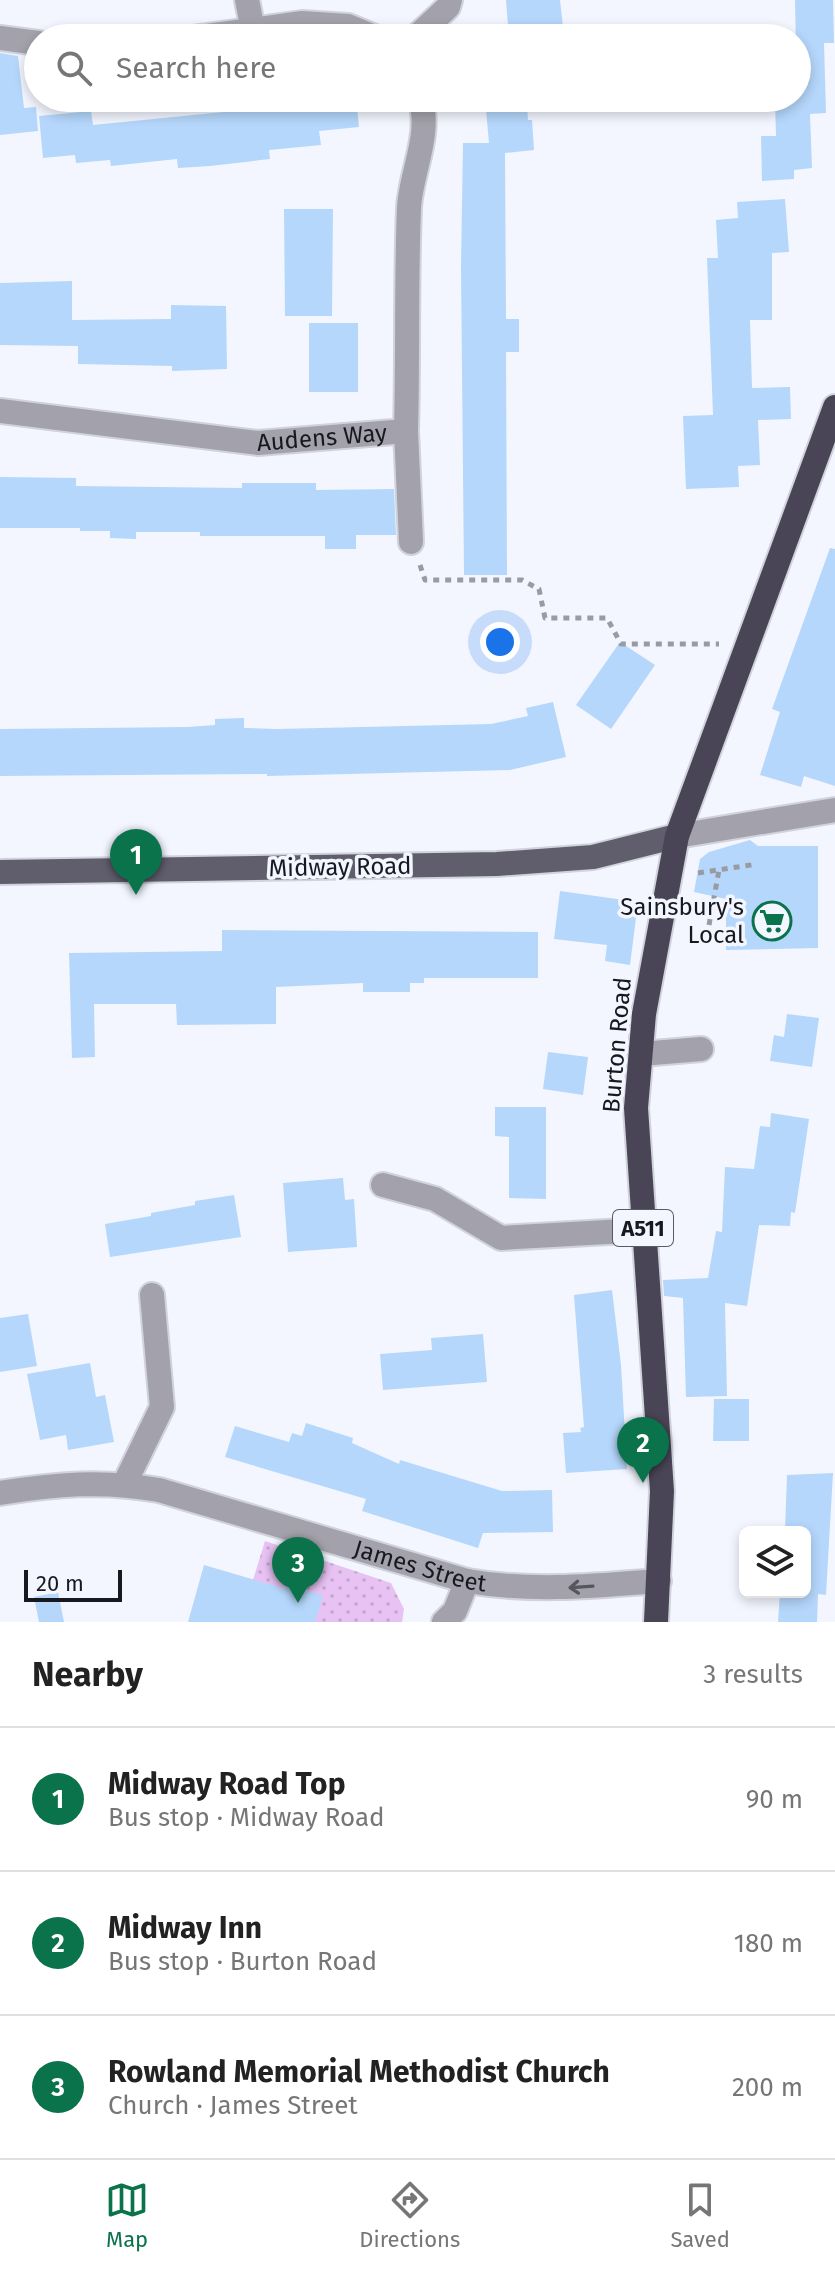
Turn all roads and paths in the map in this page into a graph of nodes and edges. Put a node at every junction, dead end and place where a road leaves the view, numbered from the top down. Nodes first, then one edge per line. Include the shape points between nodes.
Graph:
1 (247, 0) edge
2 (450, 0) edge
3 (252, 24) edge
4 (295, 24) edge
5 (317, 24) edge
6 (430, 24) edge
7 (0, 38) edge
8 (24, 41) edge
9 (422, 112) edge
10 (0, 411) edge
11 (833, 416) edge
12 (406, 431) junction
13 (411, 542) joint
14 (748, 644) junction
15 (835, 810) edge
16 (677, 836) junction
17 (734, 853) dead end
18 (757, 864) dead end
19 (733, 867) junction
20 (719, 870) junction
21 (0, 872) edge
22 (669, 877) junction
23 (709, 925) dead end
24 (701, 1049) dead end
25 (641, 1054) junction
26 (383, 1185) dead end
27 (643, 1230) junction
28 (152, 1295) dead end
29 (125, 1483) junction
30 (0, 1493) edge
31 (467, 1581) junction
32 (659, 1581) junction
33 (444, 1622) edge
34 (656, 1622) edge

1 - 3 street
2 - 6 street
4 - 5 street
7 - 8 street
9 - 12 street, Audens Way via 424,135 409,204
10 - 12 street, Audens Way via 258,443
11 - 14 highway, Burton Road / A511
12 - 13 street
13 - 14 path via 425,580 522,580 539,589 545,618 607,618 621,644
14 - 16 highway, Burton Road / A511
15 - 16 street
16 - 21 main road, Midway Road via 593,857 497,864
16 - 22 highway, Burton Road / A511
17 - 19 path
18 - 19 path
19 - 20 path
20 - 22 path
20 - 23 path
22 - 25 highway, Burton Road / A511
24 - 25 street
25 - 27 highway, Burton Road / A511 via 636,1108
26 - 27 street via 435,1199 501,1238
27 - 32 highway, Burton Road / A511 via 662,1491
28 - 29 street via 162,1407
29 - 30 street, James Street via 56,1484
29 - 31 street, James Street
32 -> 31 street, James Street via 572,1588 507,1588
31 - 33 street via 455,1611
32 - 34 highway, Burton Road / A511

